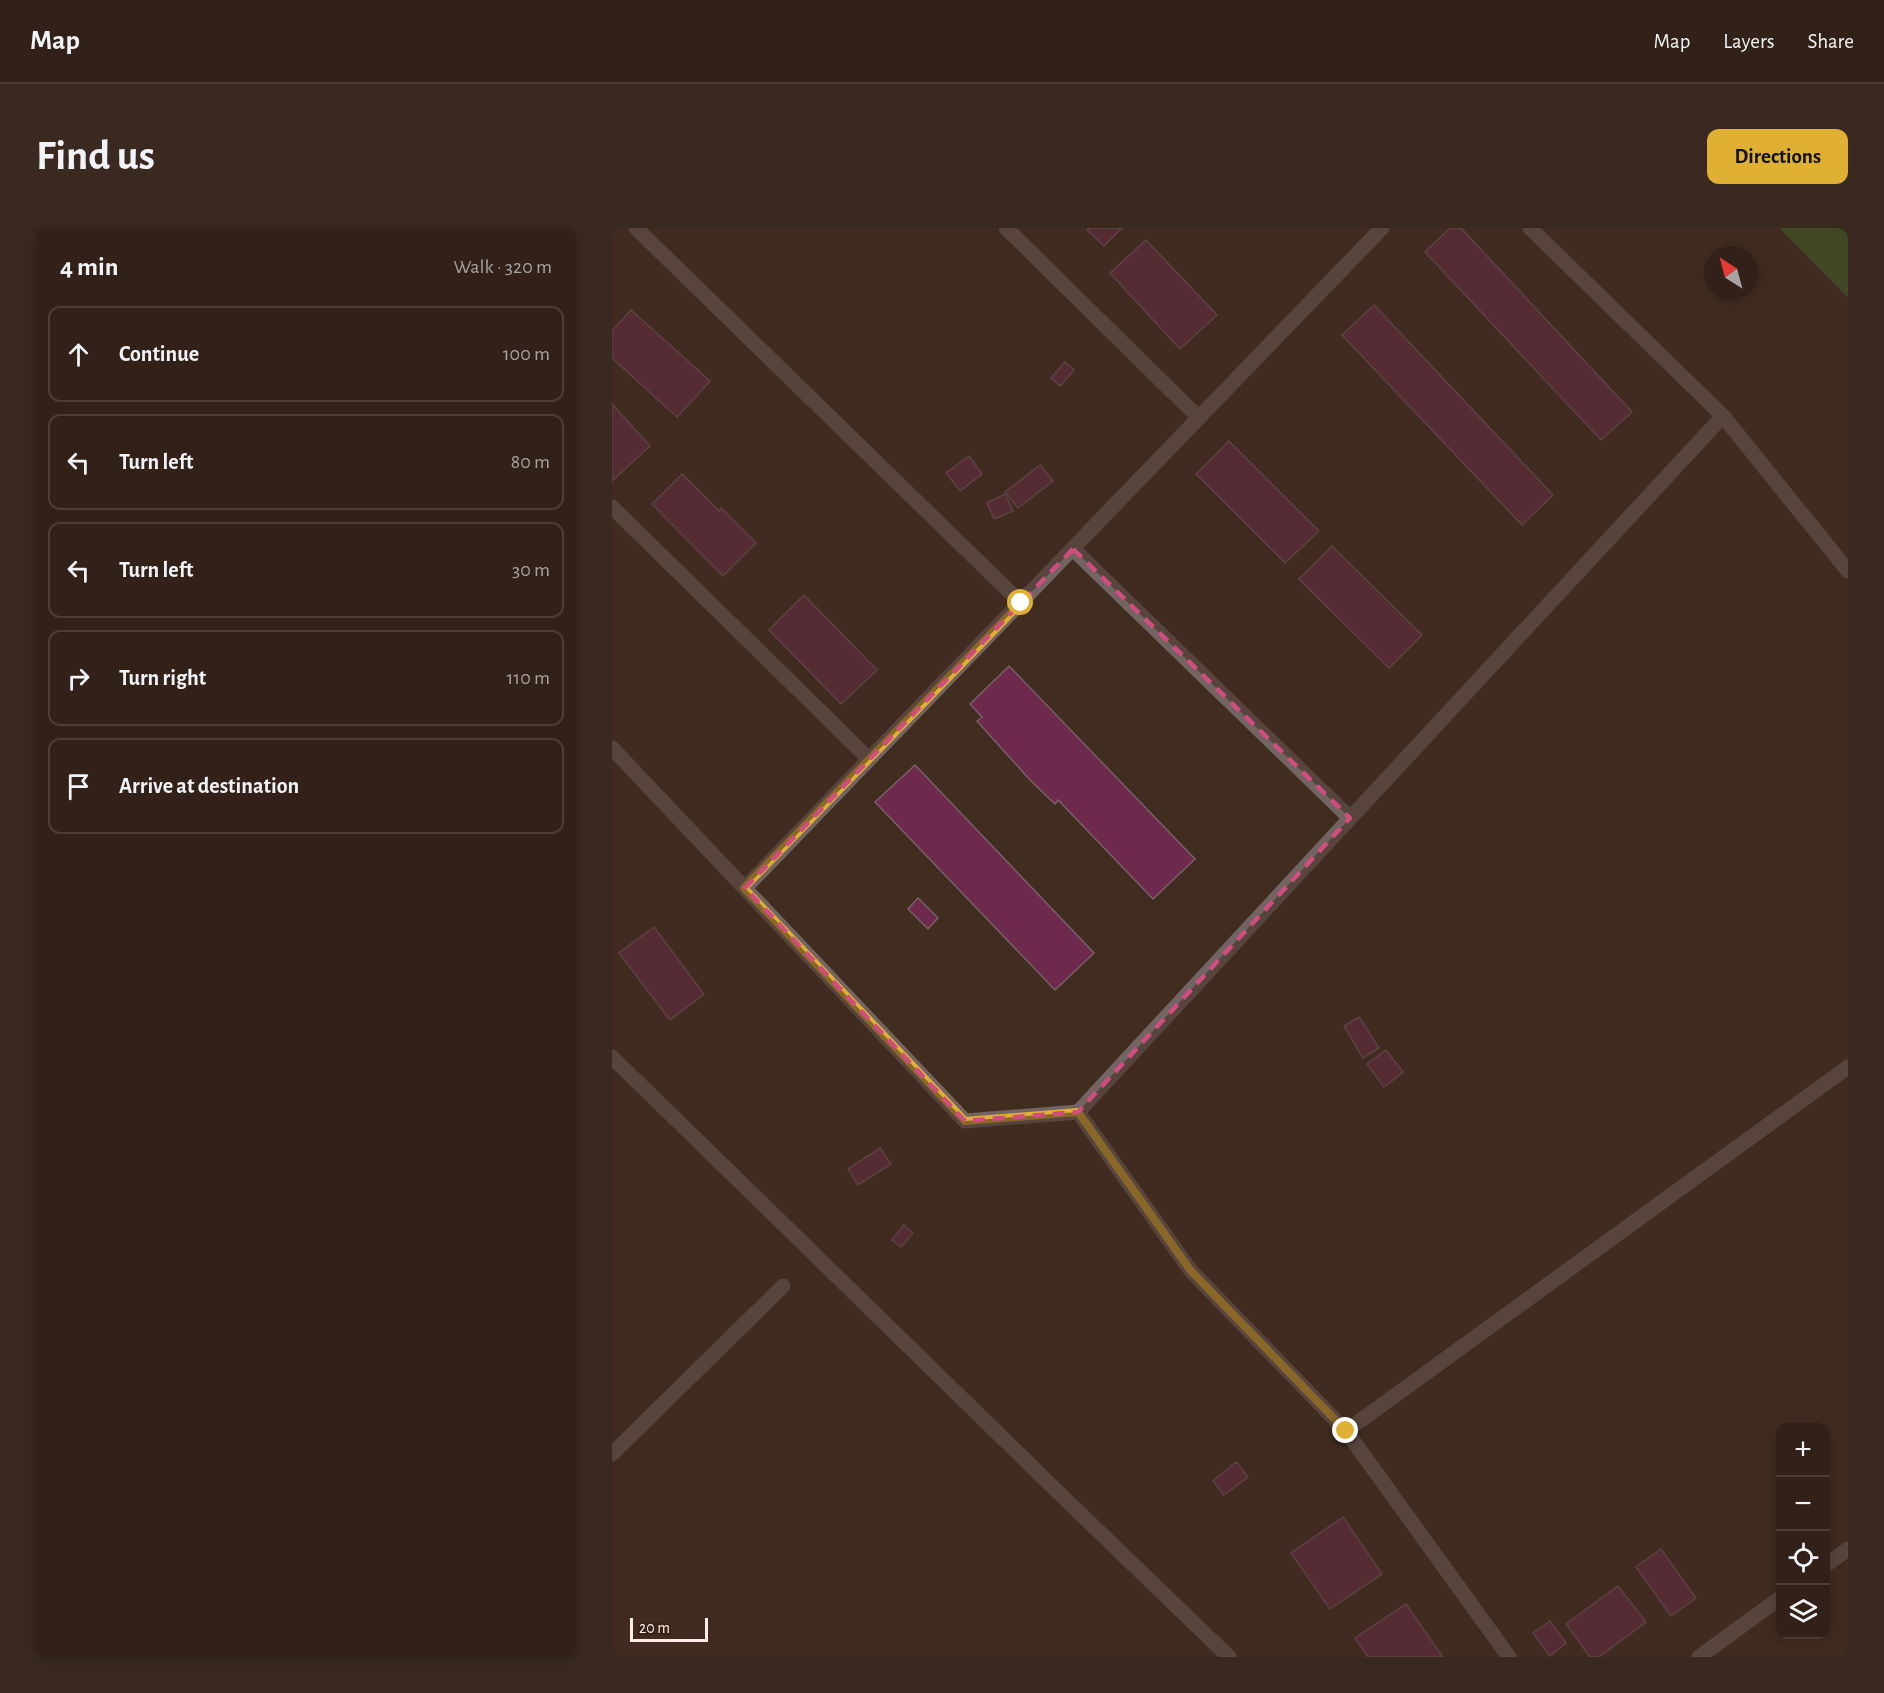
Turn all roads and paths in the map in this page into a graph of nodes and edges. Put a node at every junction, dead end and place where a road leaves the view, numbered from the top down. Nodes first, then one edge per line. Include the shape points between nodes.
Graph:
1 (636, 228) edge
2 (1006, 228) edge
3 (1382, 228) edge
4 (1530, 228) edge
5 (1723, 416) junction
6 (1199, 418) junction
7 (612, 507) edge
8 (1073, 549) junction
9 (1848, 571) edge
10 (1021, 603) junction
11 (612, 748) edge
12 (869, 759) junction
13 (1350, 818) junction
14 (744, 888) junction
15 (612, 1057) edge
16 (1848, 1067) edge
17 (1078, 1112) junction
18 (783, 1286) dead end
19 (1346, 1431) junction
20 (612, 1454) edge
21 (1848, 1549) edge
22 (1830, 1562) edge
23 (1776, 1601) edge
24 (1229, 1657) edge
25 (1509, 1657) edge
26 (1699, 1657) edge

1 - 10 street
2 - 6 street
3 - 6 street
4 - 5 street
5 - 9 street
5 - 13 street
6 - 8 street
7 - 12 street
8 - 10 street
8 - 13 street
10 - 12 street
11 - 14 street
12 - 14 street
13 - 17 street
14 - 17 street via 965,1121
15 - 24 street
16 - 19 street
17 - 19 street via 1191,1271
18 - 20 street
19 - 25 street
21 - 22 street
23 - 26 street

